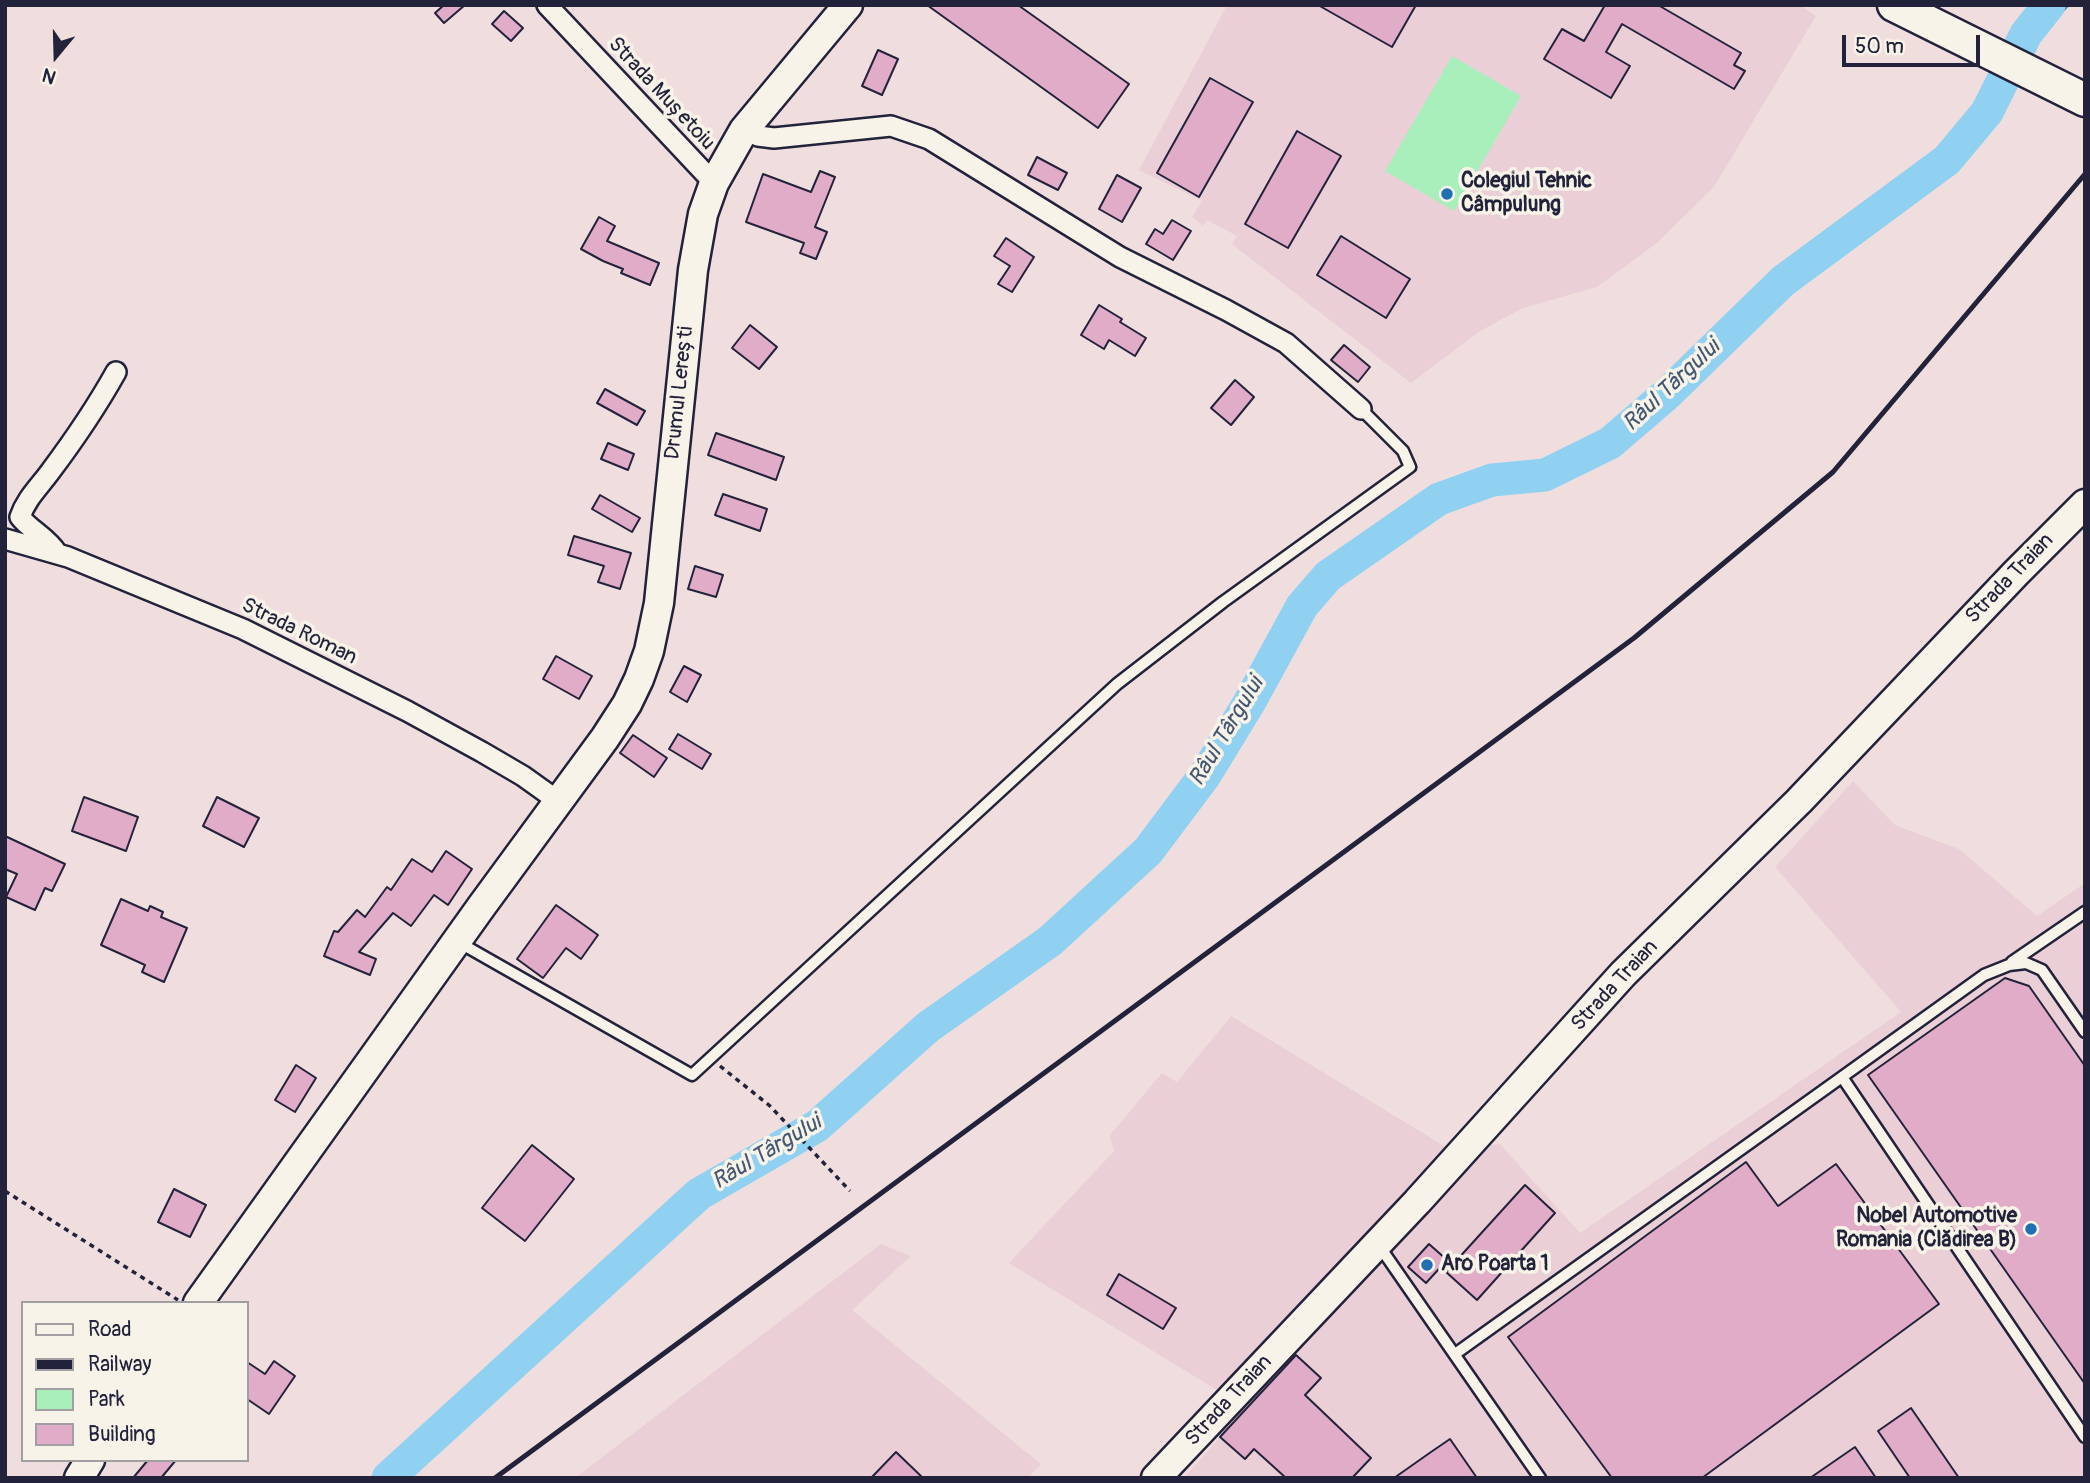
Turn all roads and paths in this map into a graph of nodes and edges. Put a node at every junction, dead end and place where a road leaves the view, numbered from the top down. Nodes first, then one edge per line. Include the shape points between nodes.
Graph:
1 (547, 5) edge
2 (848, 5) edge
3 (1894, 5) edge
4 (2085, 100) edge
5 (744, 130) junction
6 (714, 183) junction
7 (116, 372) dead end
8 (1361, 409) joint
9 (2085, 503) edge
10 (5, 540) edge
11 (57, 554) junction
12 (558, 801) junction
13 (2085, 912) edge
14 (457, 941) junction
15 (2009, 965) junction
16 (2085, 1032) edge
17 (710, 1058) junction
18 (1842, 1077) junction
19 (5, 1191) edge
20 (850, 1191) dead end
21 (1378, 1244) junction
22 (179, 1301) edge
23 (199, 1301) edge
24 (1455, 1354) junction
25 (2085, 1437) edge
26 (89, 1462) edge
27 (79, 1478) edge
28 (1156, 1478) edge
29 (1540, 1478) edge

1 - 6 street, Strada Mușetoiu
2 - 5 main road, Drumul Lerești
3 - 4 main road
5 - 6 main road, Drumul Lerești
5 - 8 street via 774,138 891,126 929,139 1120,257 1286,343
6 - 12 main road, Drumul Lerești via 692,270 659,603 649,651 626,704
7 - 11 street via 20,517
8 - 17 lane via 1403,451 1410,467 1117,684
9 - 21 main road, Strada Traian via 1799,802 1623,974
10 - 11 street, Strada Roman
11 - 12 street, Strada Roman via 243,629 482,751
12 - 14 main road, Drumul Lerești
13 - 15 lane
14 - 17 lane via 692,1075
14 - 23 main road, Drumul Lerești
15 - 16 lane via 2026,963 2042,970
15 - 18 lane via 1984,975
17 - 20 path via 770,1106
18 - 24 lane
18 - 25 lane
19 - 22 path
21 - 24 lane
21 - 28 main road, Strada Traian
24 - 29 lane
26 - 27 main road

